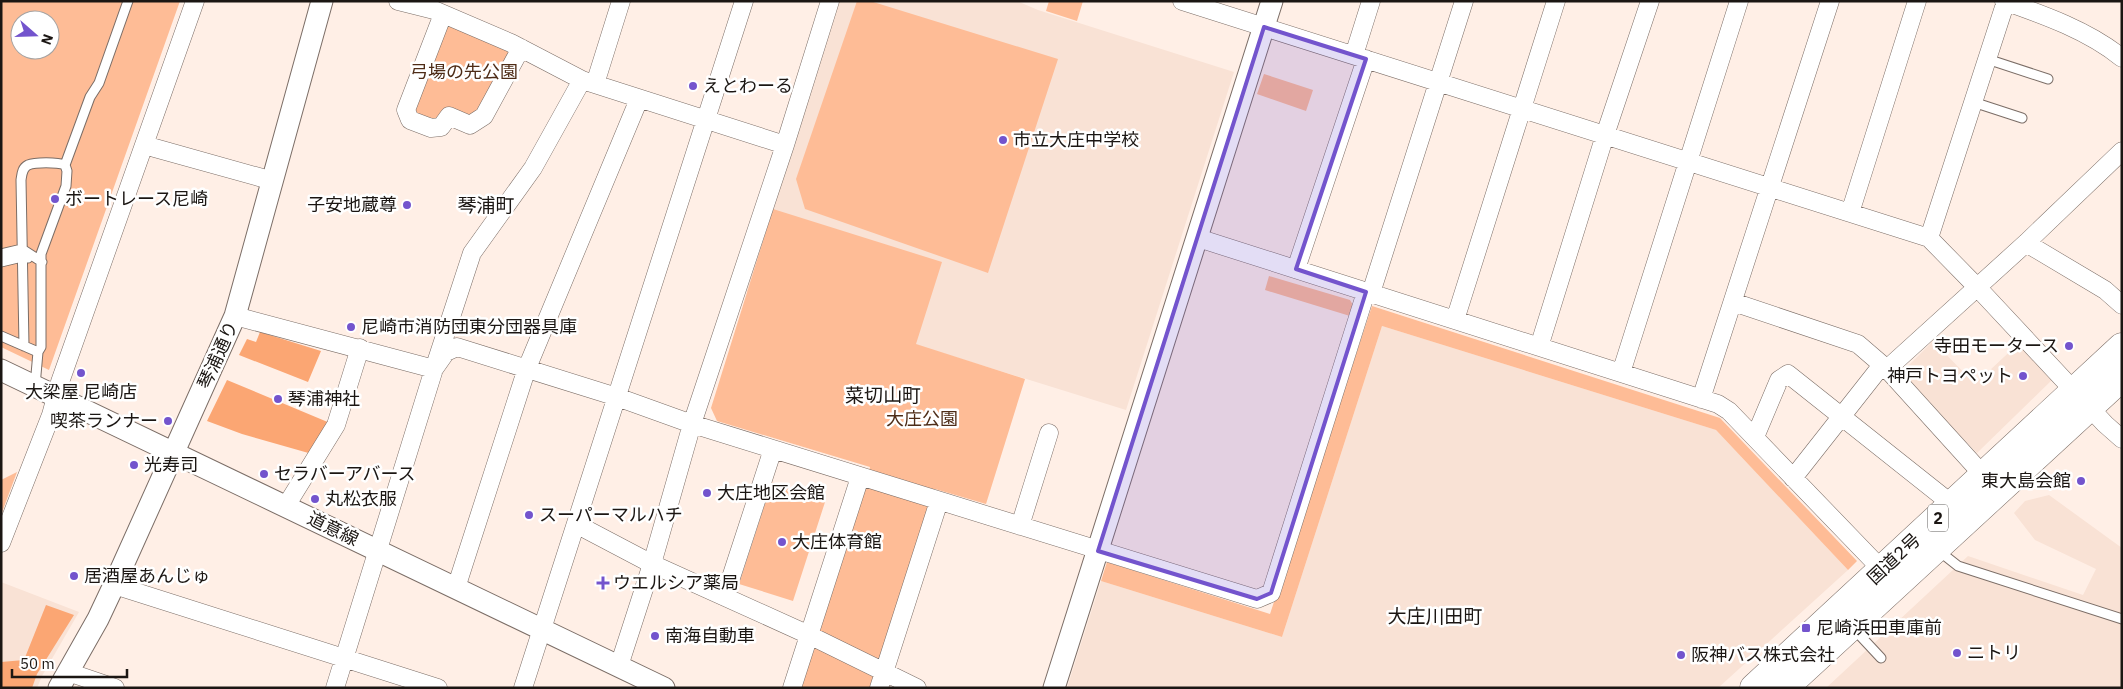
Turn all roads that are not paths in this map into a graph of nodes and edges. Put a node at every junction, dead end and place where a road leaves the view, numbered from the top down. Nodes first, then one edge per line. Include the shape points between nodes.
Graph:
1 (128, 1) edge
2 (195, 1) edge
3 (322, 1) edge
4 (398, 1) edge
5 (621, 1) edge
6 (744, 1) edge
7 (830, 1) edge
8 (1182, 1) edge
9 (1272, 1) edge
10 (1371, 1) edge
11 (1464, 1) edge
12 (1556, 1) edge
13 (1650, 1) edge
14 (1739, 1) edge
15 (1830, 1) edge
16 (1917, 1) edge
17 (2005, 1) edge
18 (438, 8) edge
19 (1264, 27) junction
20 (522, 48) junction
21 (1360, 57) junction
22 (2122, 58) edge
23 (1987, 59) junction
24 (2048, 79) dead end
25 (589, 82) junction
26 (1438, 82) junction
27 (639, 99) junction
28 (1973, 102) junction
29 (1522, 109) junction
30 (2022, 118) dead end
31 (706, 121) junction
32 (1605, 135) junction
33 (144, 145) junction
34 (785, 146) junction
35 (2122, 151) edge
36 (1688, 161) junction
37 (65, 165) junction
38 (272, 181) junction
39 (1770, 188) junction
40 (1850, 213) junction
41 (1198, 238) junction
42 (1928, 238) junction
43 (2026, 243) junction
44 (22, 253) junction
45 (1, 254) edge
46 (1, 262) edge
47 (42, 262) junction
48 (1296, 270) junction
49 (1978, 287) junction
50 (1369, 293) junction
51 (1733, 302) junction
52 (2122, 305) edge
53 (235, 316) junction
54 (1455, 320) junction
55 (1, 335) edge
56 (24, 346) junction
57 (1539, 347) junction
58 (2122, 347) edge
59 (360, 348) junction
60 (38, 352) junction
61 (1885, 367) junction
62 (527, 368) junction
63 (434, 369) junction
64 (1, 370) edge
65 (1621, 373) junction
66 (2122, 377) edge
67 (35, 386) junction
68 (617, 397) junction
69 (56, 398) junction
70 (1701, 399) junction
71 (2082, 399) junction
72 (1841, 417) junction
73 (692, 424) junction
74 (1049, 433) dead end
75 (1755, 438) junction
76 (2122, 439) edge
77 (773, 450) junction
78 (174, 453) junction
79 (1984, 476) junction
80 (860, 477) junction
81 (1794, 478) junction
82 (939, 501) junction
83 (1953, 504) junction
84 (286, 506) junction
85 (576, 524) junction
86 (1020, 526) junction
87 (1, 543) edge
88 (1934, 548) junction
89 (378, 550) junction
90 (1098, 550) junction
91 (652, 564) junction
92 (1889, 577) junction
93 (114, 585) junction
94 (456, 588) junction
95 (725, 596) junction
96 (2122, 619) edge
97 (1852, 626) junction
98 (542, 629) junction
99 (809, 635) junction
100 (344, 658) junction
101 (1881, 658) dead end
102 (619, 666) junction
103 (63, 680) edge
104 (882, 680) edge
105 (410, 684) edge
106 (115, 688) edge
107 (335, 688) edge
108 (438, 688) edge
109 (523, 688) edge
110 (664, 688) edge
111 (792, 688) edge
112 (917, 688) edge
113 (1054, 688) edge
114 (1754, 688) edge
115 (1784, 688) edge

1 - 37 lane
2 - 33 street
3 - 38 street, 琴浦通り
4 - 18 street
5 - 25 street
6 - 31 street
7 - 34 street
8 - 19 street
9 - 19 street
10 - 21 street
11 - 26 street
12 - 29 street
13 - 32 street
14 - 36 street
15 - 39 street
16 - 40 street
17 - 22 street via 2059,22 2108,46
17 - 23 street
18 - 20 street
18 - 20 street via 406,110 410,120 431,128 441,127 449,116 470,125 484,116
19 - 21 street
19 - 41 street
20 - 25 street
21 - 26 street
21 - 48 street
23 - 24 lane
23 - 28 street
25 - 27 street
25 - 63 street via 472,253
26 - 29 street
26 - 50 street
27 - 31 street
27 - 62 street
28 - 30 lane
28 - 42 street
29 - 32 street
29 - 54 street
31 - 34 street
31 - 68 street
32 - 36 street
32 - 57 street
33 - 38 street
33 - 69 street
34 - 73 street
35 - 43 street
36 - 39 street
36 - 65 street
37 - 44 lane via 58,162 27,165 23,170
37 - 47 lane via 66,186
38 - 53 street, 琴浦通り
39 - 40 street
39 - 51 street
40 - 42 street
41 - 48 street
41 - 90 street
42 - 49 street
43 - 49 street
43 - 52 street via 2105,290
44 - 45 lane
44 - 46 lane
44 - 47 lane
44 - 56 lane
47 - 60 lane via 41,347
48 - 50 street
49 - 61 street
49 - 71 street
50 - 54 street
50 - 90 street via 1271,593 1256,599
51 - 61 street via 1858,344
51 - 70 street
53 - 59 street
53 - 78 street, 琴浦通り
54 - 57 street
55 - 56 lane
56 - 60 lane
57 - 65 street
58 - 71 highway, 国道2号 / 2
59 - 63 street
59 - 84 street via 336,425
60 - 67 lane
61 - 72 street
61 - 79 street
62 - 63 street via 457,347 446,352
62 - 68 street
62 - 94 street
63 - 89 street
64 - 67 street, 道意線
65 - 70 street
66 - 71 highway, 国道2号 / 2
67 - 69 street, 道意線
68 - 73 street
68 - 85 street
69 - 78 street, 道意線
69 - 87 street
70 - 75 street via 1729,411
71 - 76 street
71 - 79 highway, 国道2号 / 2
71 - 88 highway, 国道2号 / 2
72 - 75 street via 1788,374 1779,380
72 - 81 street
72 - 83 street
73 - 77 street
73 - 91 street
74 - 86 street
75 - 81 street
77 - 80 street
77 - 95 street
78 - 84 street, 道意線
78 - 93 street, 琴浦通り
79 - 83 highway, 国道2号 / 2
80 - 82 street
80 - 99 street
81 - 92 street
82 - 86 street
82 - 104 street
83 - 92 highway, 国道2号 / 2
84 - 89 street, 道意線
85 - 91 street
85 - 98 street
86 - 90 street
88 - 92 highway, 国道2号 / 2
88 - 96 lane via 1958,566
89 - 94 street, 道意線
89 - 100 street
90 - 113 street
91 - 95 street
91 - 102 street
92 - 97 highway, 国道2号 / 2
92 - 114 highway, 国道2号 / 2
93 - 100 street
93 - 103 street, 琴浦通り
94 - 98 street, 道意線
95 - 99 street
97 - 101 lane
97 - 115 highway, 国道2号 / 2
98 - 102 street, 道意線
98 - 109 street
99 - 104 street
99 - 111 street
100 - 105 street
100 - 107 street
102 - 110 street, 道意線
103 - 106 street
104 - 112 street
105 - 108 street

